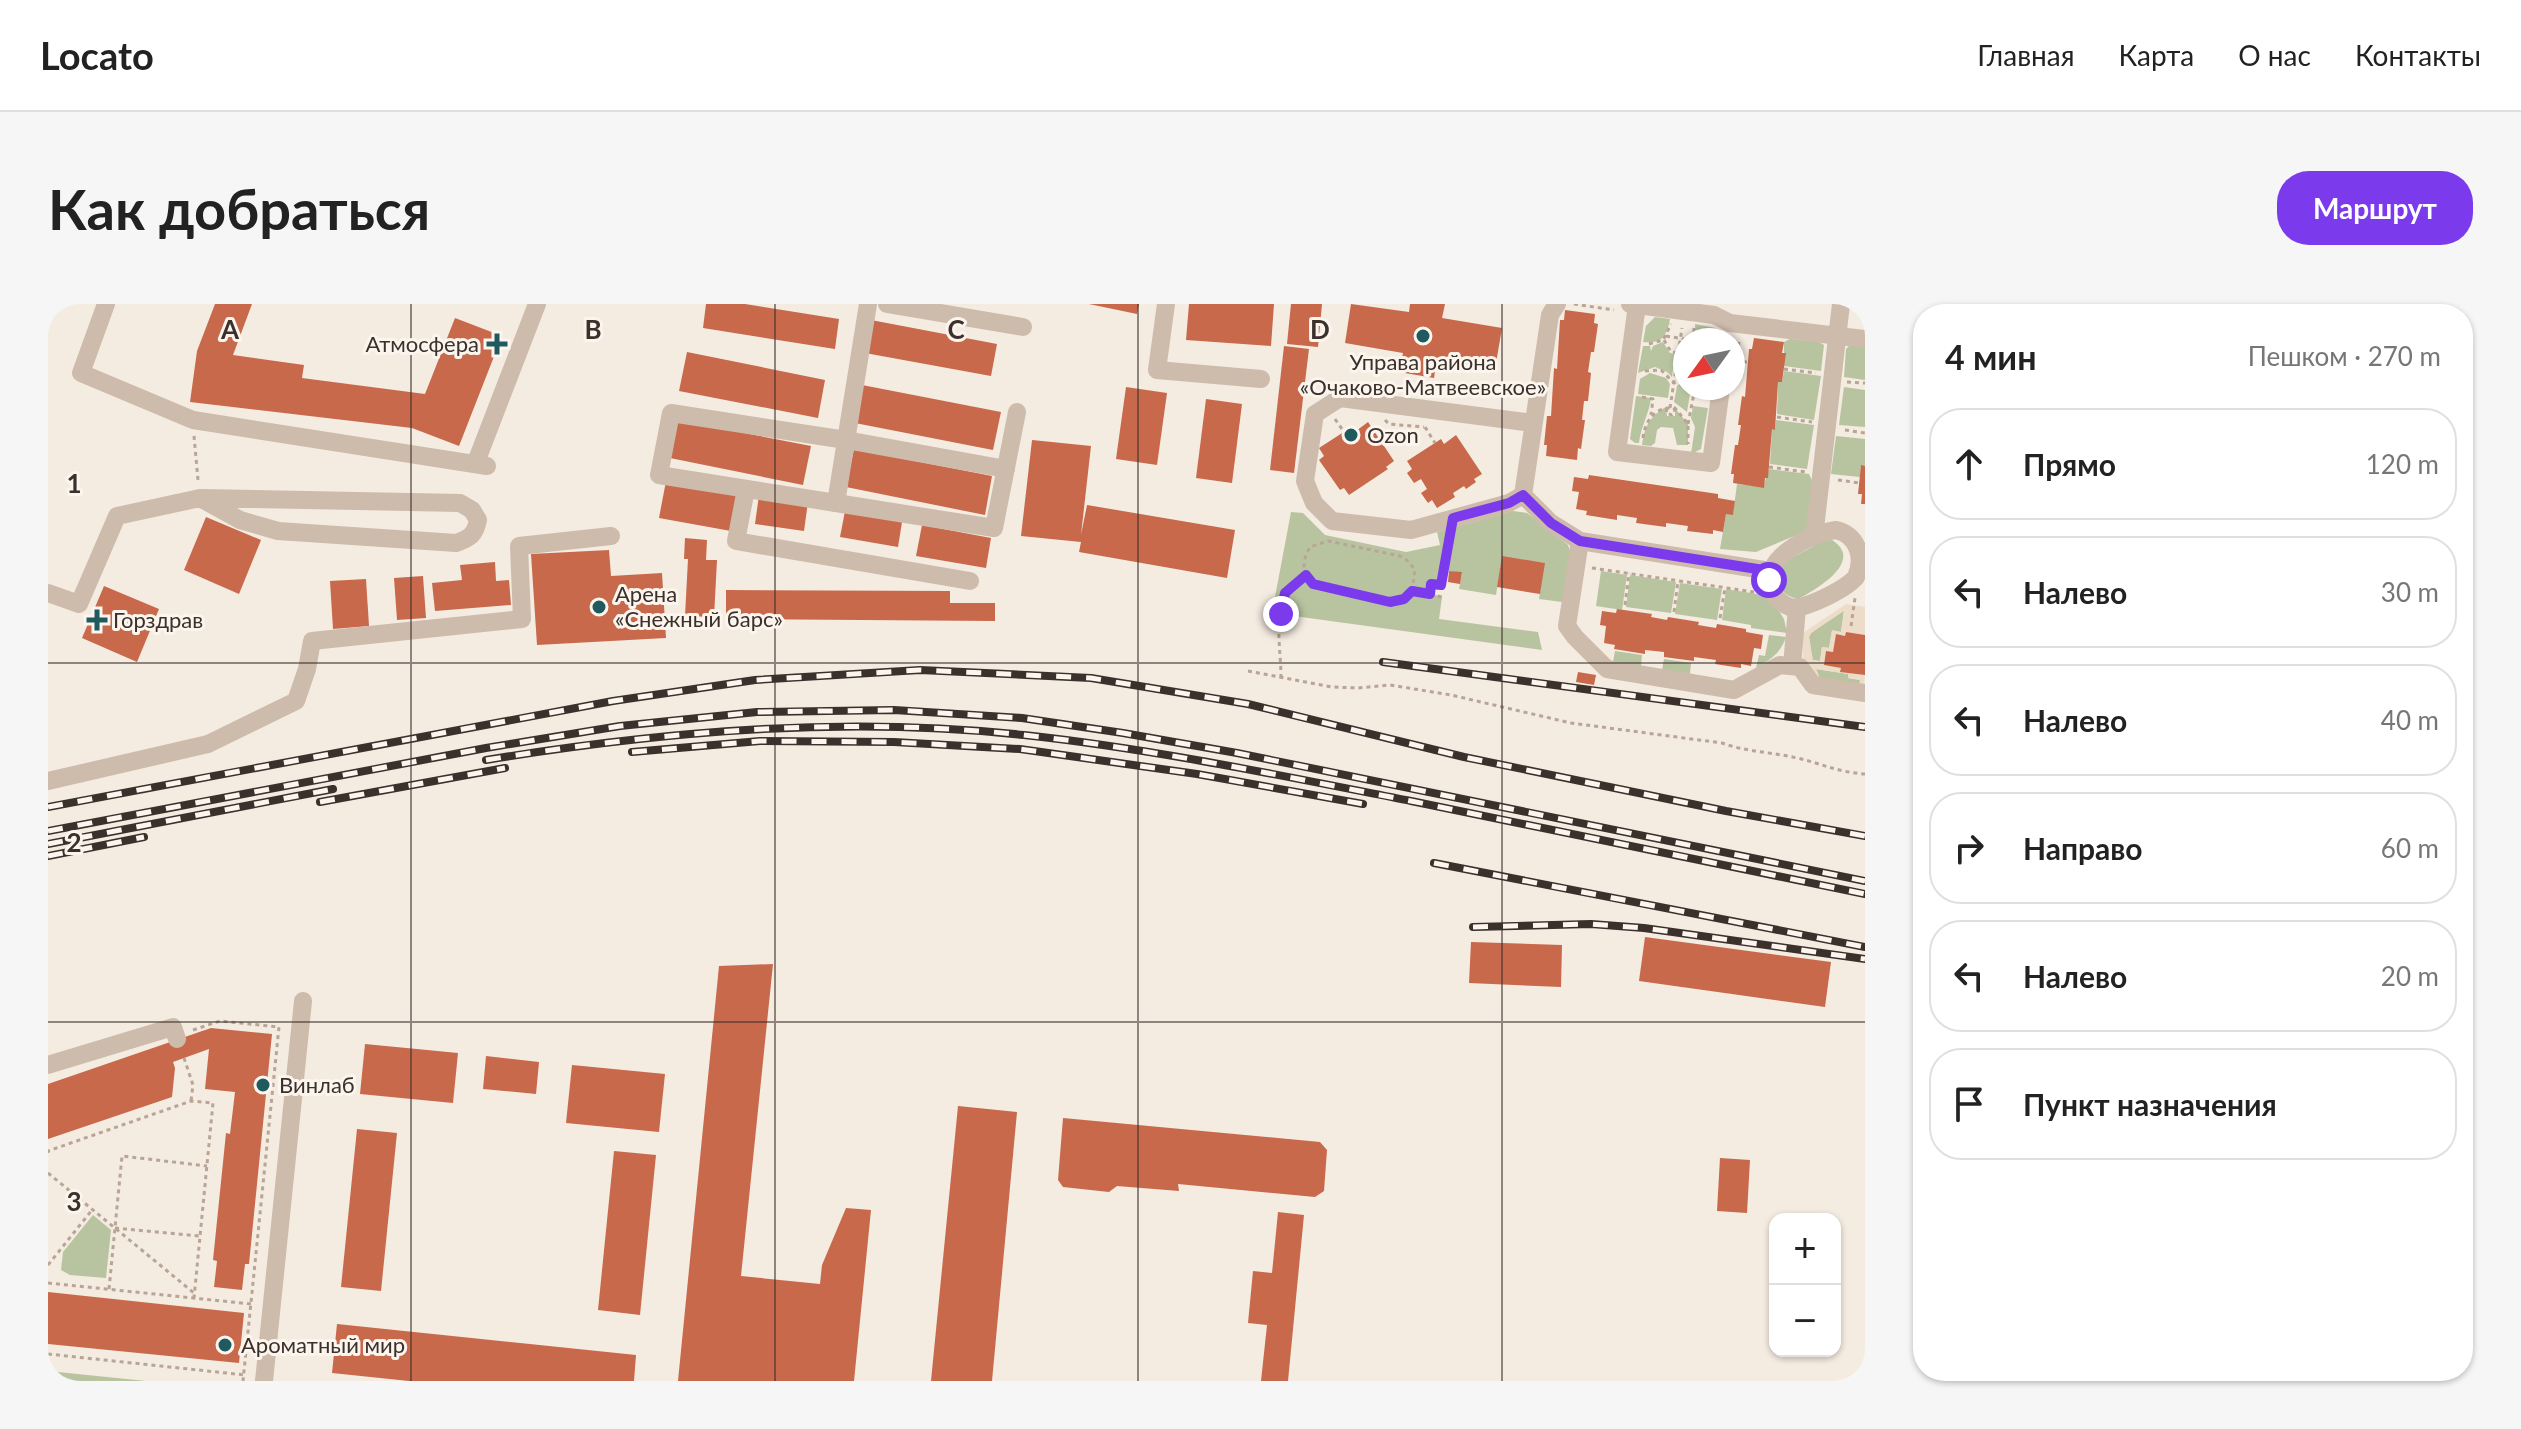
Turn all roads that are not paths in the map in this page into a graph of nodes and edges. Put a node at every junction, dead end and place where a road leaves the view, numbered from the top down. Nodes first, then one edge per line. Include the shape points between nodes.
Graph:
1 (106, 304) edge
2 (537, 304) edge
3 (868, 304) edge
4 (887, 304) edge
5 (1166, 304) edge
6 (1841, 304) edge
7 (1563, 305) edge
8 (1631, 307) edge
9 (1688, 312) edge
10 (1023, 327) dead end
11 (1729, 328) edge
12 (1745, 332) edge
13 (1838, 336) junction
14 (1865, 339) edge
15 (1261, 379) dead end
16 (1719, 400) edge
17 (1017, 412) dead end
18 (1533, 423) junction
19 (846, 440) junction
20 (1006, 469) junction
21 (746, 489) junction
22 (1523, 495) junction
23 (200, 498) junction
24 (836, 503) junction
25 (611, 536) dead end
26 (1814, 537) junction
27 (1580, 541) junction
28 (1770, 571) junction
29 (970, 581) dead end
30 (1856, 587) edge
31 (48, 593) edge
32 (1797, 608) junction
33 (1792, 666) junction
34 (1865, 693) edge
35 (48, 781) edge
36 (303, 1001) dead end
37 (177, 1039) dead end
38 (48, 1065) edge
39 (264, 1379) edge

1 - 2 lane via 81,373 193,420 482,462
3 - 19 lane
4 - 10 lane
5 - 15 lane via 1157,370
6 - 13 lane
7 - 18 lane via 1550,315
8 - 9 lane
8 - 16 lane via 1617,452 1711,463
9 - 11 lane via 1714,315
12 - 13 lane
13 - 14 lane
13 - 26 lane
17 - 20 lane
18 - 22 lane
18 - 22 lane via 1340,398 1315,414 1305,481 1314,503 1332,521 1411,530
19 - 20 lane
19 - 21 lane via 671,413 659,475
19 - 24 lane
20 - 24 lane via 994,528
21 - 24 lane
21 - 29 lane via 736,541
22 - 27 lane via 1551,523
23 - 23 lane via 460,503 478,520 470,539 456,543 278,531 240,520
23 - 31 lane via 117,516 79,604
25 - 35 lane via 519,546 522,619 312,641 296,701 208,744
26 - 28 lane via 1779,556
26 - 30 lane via 1836,530 1856,539 1863,560
27 - 28 lane
27 - 33 lane via 1567,626 1607,669 1734,690 1780,665
28 - 32 lane via 1775,596
30 - 32 lane
32 - 33 lane
33 - 34 lane via 1800,667 1813,685
36 - 39 lane
37 - 38 lane via 173,1027

